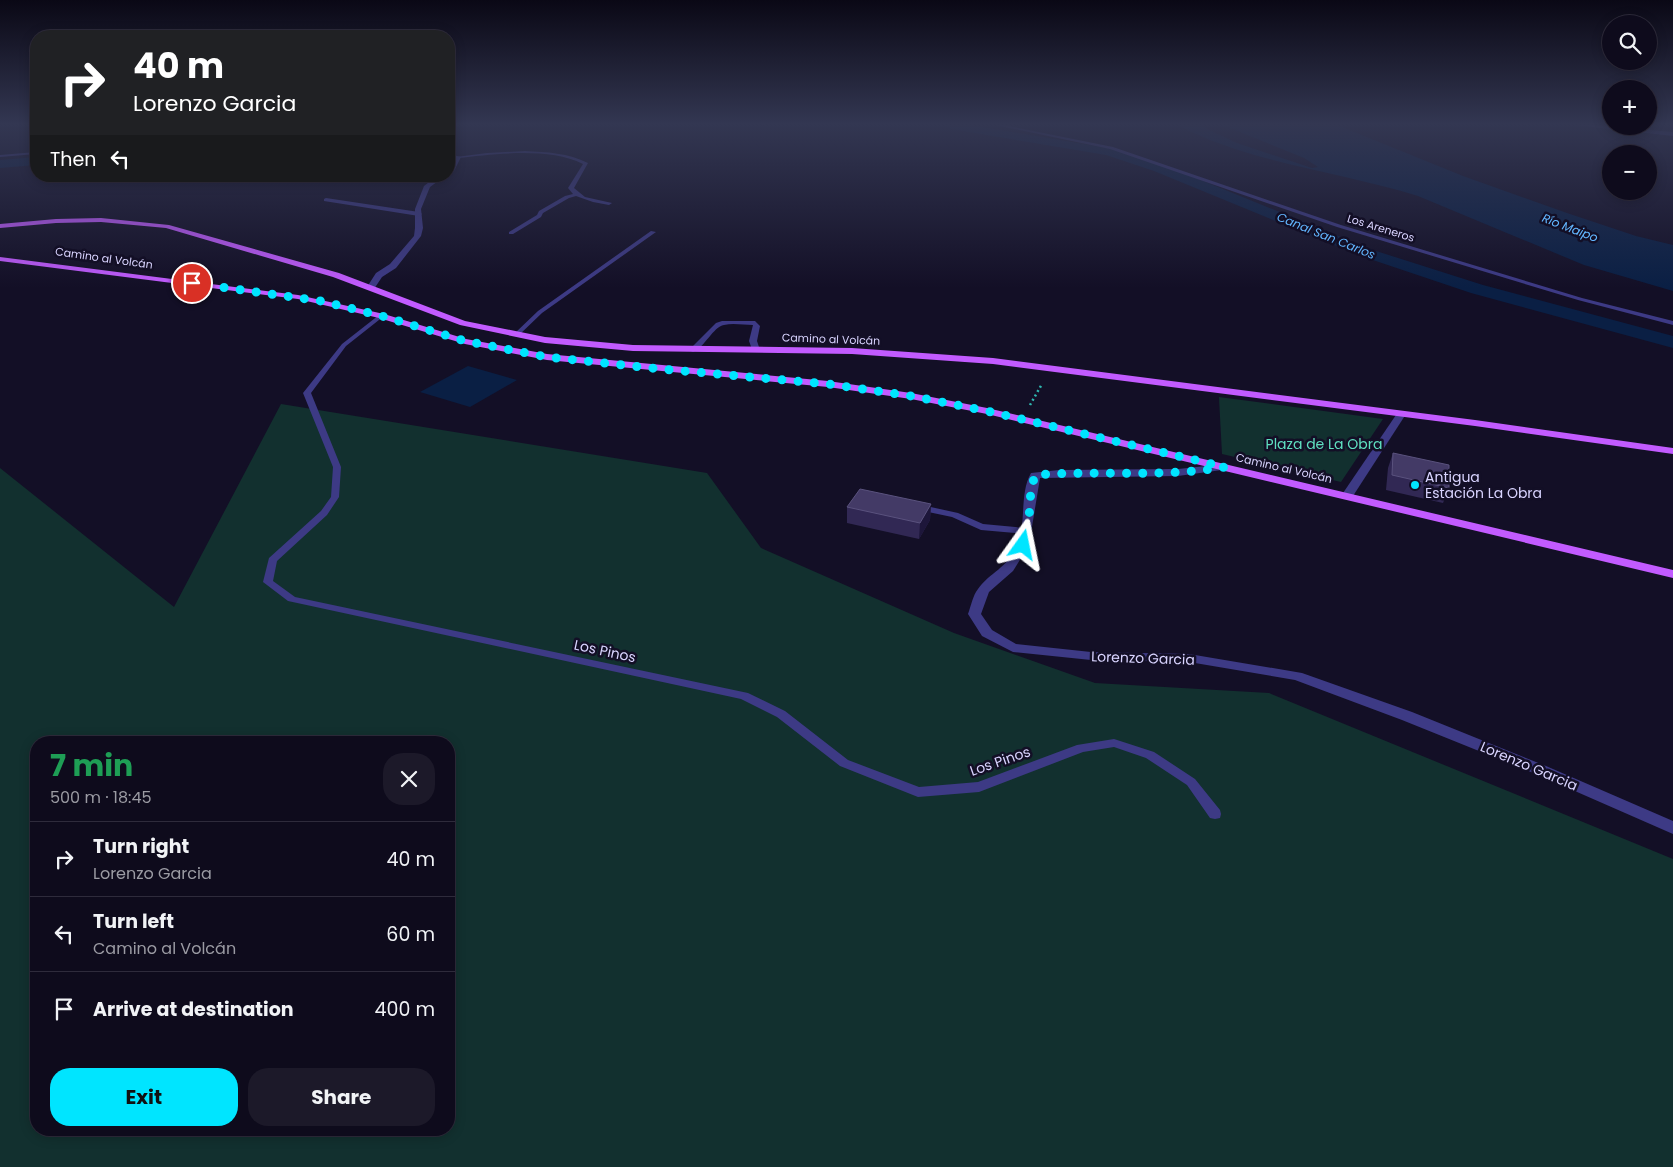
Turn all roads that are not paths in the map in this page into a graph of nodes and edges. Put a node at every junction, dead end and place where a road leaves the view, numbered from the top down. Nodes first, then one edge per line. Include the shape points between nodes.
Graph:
1 (576, 179) edge
2 (1203, 179) edge
3 (433, 182) edge
4 (575, 195) junction
5 (326, 200) dead end
6 (609, 203) dead end
7 (419, 214) junction
8 (0, 226) edge
9 (653, 232) dead end
10 (511, 233) dead end
11 (0, 259) edge
12 (372, 287) junction
13 (382, 316) junction
14 (1673, 323) edge
15 (516, 335) junction
16 (693, 350) junction
17 (756, 350) junction
18 (1401, 414) junction
19 (1673, 451) edge
20 (1225, 467) junction
21 (1347, 496) junction
22 (908, 505) edge
23 (1025, 531) junction
24 (1673, 574) edge
25 (1215, 814) dead end
26 (1673, 828) edge

1 - 4 lane via 571,188
2 - 14 lane, Los Areneros via 1339,226 1580,299
3 - 7 street via 427,186
4 - 6 lane
4 - 10 lane via 566,197
5 - 7 lane
7 - 12 street via 417,236 393,266 379,275
8 - 12 main road, Camino al Volcán via 80,220 155,224 261,252
9 - 15 lane via 540,312
11 - 13 main road, Camino al Volcán via 276,293
12 - 15 main road, Camino al Volcán via 440,316
13 - 20 main road, Camino al Volcán via 465,341 530,354 861,388 952,404
13 - 25 lane, Los Pinos via 344,345 307,393 337,467 335,497 324,513 272,560 268,582 292,599 744,696 781,714 844,763 918,792 979,787 1081,748 1114,743 1150,755 1192,782
15 - 16 main road, Camino al Volcán via 604,347
16 - 17 main road, Camino al Volcán
16 - 17 lane via 702,345 718,324 755,323 753,341
17 - 18 main road, Camino al Volcán via 901,353
18 - 19 main road, Camino al Volcán
18 - 21 street
20 - 21 main road, Camino al Volcán
20 - 23 street, Lorenzo Garcia via 1198,472 1035,475
21 - 24 main road, Camino al Volcán
22 - 23 lane via 955,515 982,527
23 - 26 street, Lorenzo Garcia via 1023,545 1008,568 983,590 974,614 987,633 1013,648 1091,656 1189,658 1297,676 1461,737

